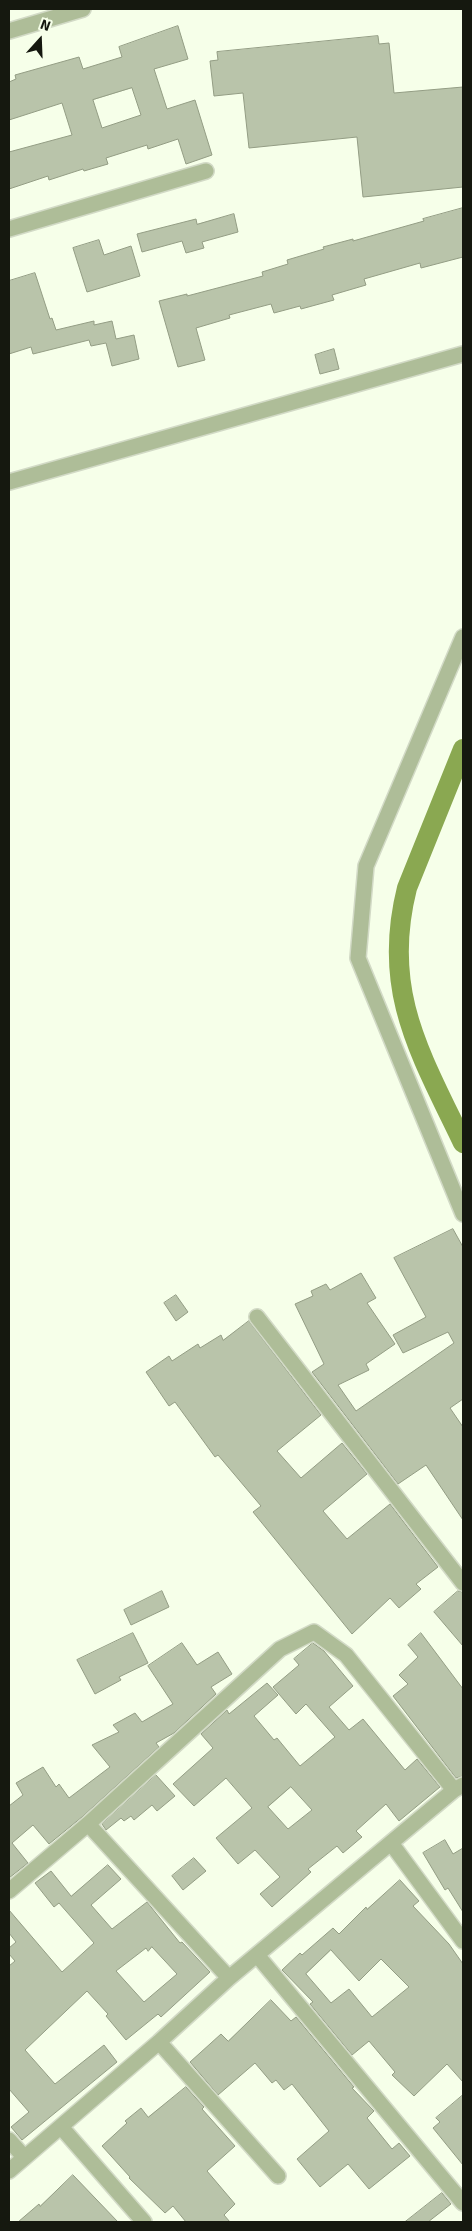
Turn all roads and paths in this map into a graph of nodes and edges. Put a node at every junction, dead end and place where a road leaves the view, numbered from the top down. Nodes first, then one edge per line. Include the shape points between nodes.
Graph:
1 (83, 9) edge
2 (9, 30) edge
3 (206, 171) dead end
4 (9, 229) edge
5 (463, 354) edge
6 (9, 482) edge
7 (463, 637) edge
8 (463, 1214) edge
9 (257, 1317) dead end
10 (463, 1583) edge
11 (458, 1787) edge
12 (88, 1824) junction
13 (391, 1843) junction
14 (9, 1891) edge
15 (463, 1941) edge
16 (257, 1955) junction
17 (229, 1978) junction
18 (160, 2042) junction
19 (62, 2128) junction
20 (9, 2140) edge
21 (24, 2157) junction
22 (9, 2171) edge
23 (278, 2176) dead end
24 (463, 2203) edge
25 (144, 2222) edge

1 - 2 street
3 - 4 street
5 - 6 street
7 - 8 street via 366,866 358,958
9 - 10 street
11 - 12 street via 346,1655 314,1632 280,1649
11 - 13 street
12 - 14 street
12 - 17 street
13 - 15 street
13 - 16 street
16 - 17 street
16 - 24 street
17 - 18 street
18 - 19 street
18 - 23 street
19 - 21 street
19 - 25 street
20 - 21 street
21 - 22 street

